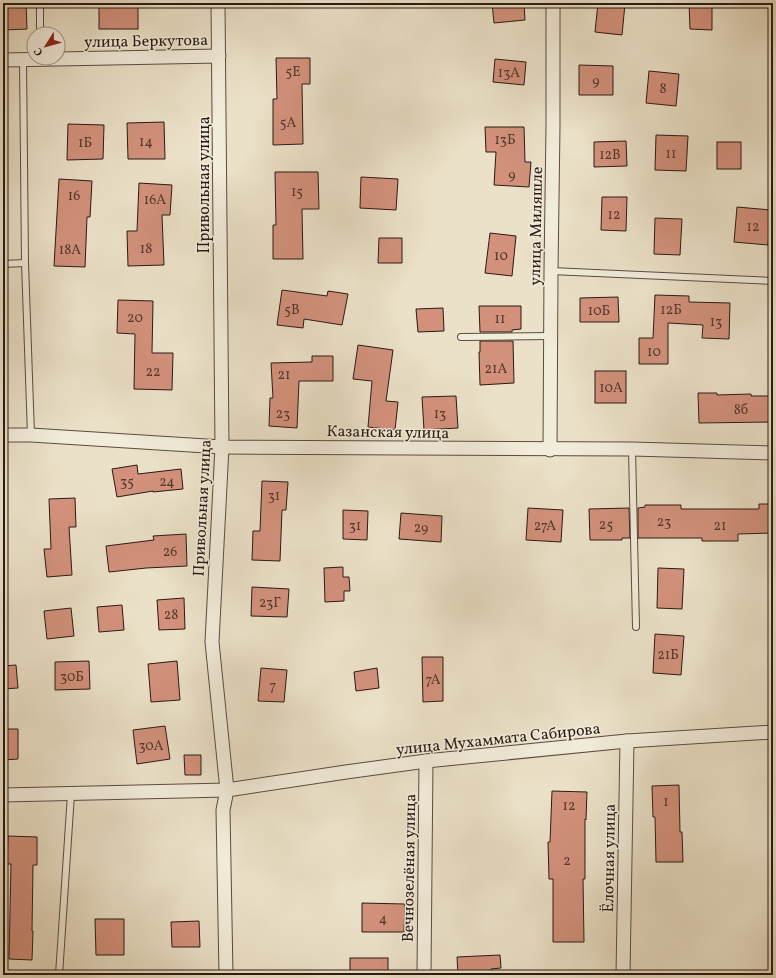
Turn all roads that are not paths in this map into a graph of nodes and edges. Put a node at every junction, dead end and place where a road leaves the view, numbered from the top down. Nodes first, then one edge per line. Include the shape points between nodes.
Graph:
1 (40, 3) edge
2 (218, 3) edge
3 (553, 3) edge
4 (40, 26) edge
5 (219, 56) junction
6 (66, 59) edge
7 (3, 60) edge
8 (23, 60) junction
9 (26, 60) edge
10 (25, 263) junction
11 (3, 264) edge
12 (551, 271) junction
13 (773, 281) edge
14 (550, 336) junction
15 (461, 337) dead end
16 (3, 435) edge
17 (31, 435) junction
18 (222, 446) junction
19 (550, 450) junction
20 (632, 450) junction
21 (773, 453) edge
22 (636, 627) dead end
23 (773, 732) edge
24 (627, 741) junction
25 (426, 761) junction
26 (227, 790) junction
27 (71, 794) junction
28 (3, 795) edge
29 (59, 975) edge
30 (226, 975) edge
31 (424, 975) edge
32 (623, 975) edge

1 - 4 lane
2 - 5 street, Привольная улица
3 - 12 street, улица Миляшле
5 - 6 street, улица Беркутова
5 - 18 street, Привольная улица
7 - 8 street, улица Беркутова
8 - 9 street, улица Беркутова
8 - 10 lane
10 - 11 lane
10 - 17 lane
12 - 13 lane
12 - 14 street, улица Миляшле
14 - 15 lane
14 - 19 street, улица Миляшле
16 - 17 street, Казанская улица
17 - 18 street, Казанская улица
18 - 19 street, Казанская улица
18 - 26 street, Привольная улица via 212,642
19 - 20 street, Казанская улица
20 - 21 street, Казанская улица
20 - 22 lane
23 - 24 street, улица Мухаммата Сабирова
24 - 25 street, улица Мухаммата Сабирова
24 - 32 street, Ёлочная улица
25 - 26 street, улица Мухаммата Сабирова
25 - 31 street, Вечнозелёная улица
26 - 27 street
26 - 30 street, Привольная улица via 224,810
27 - 28 street
27 - 29 lane

